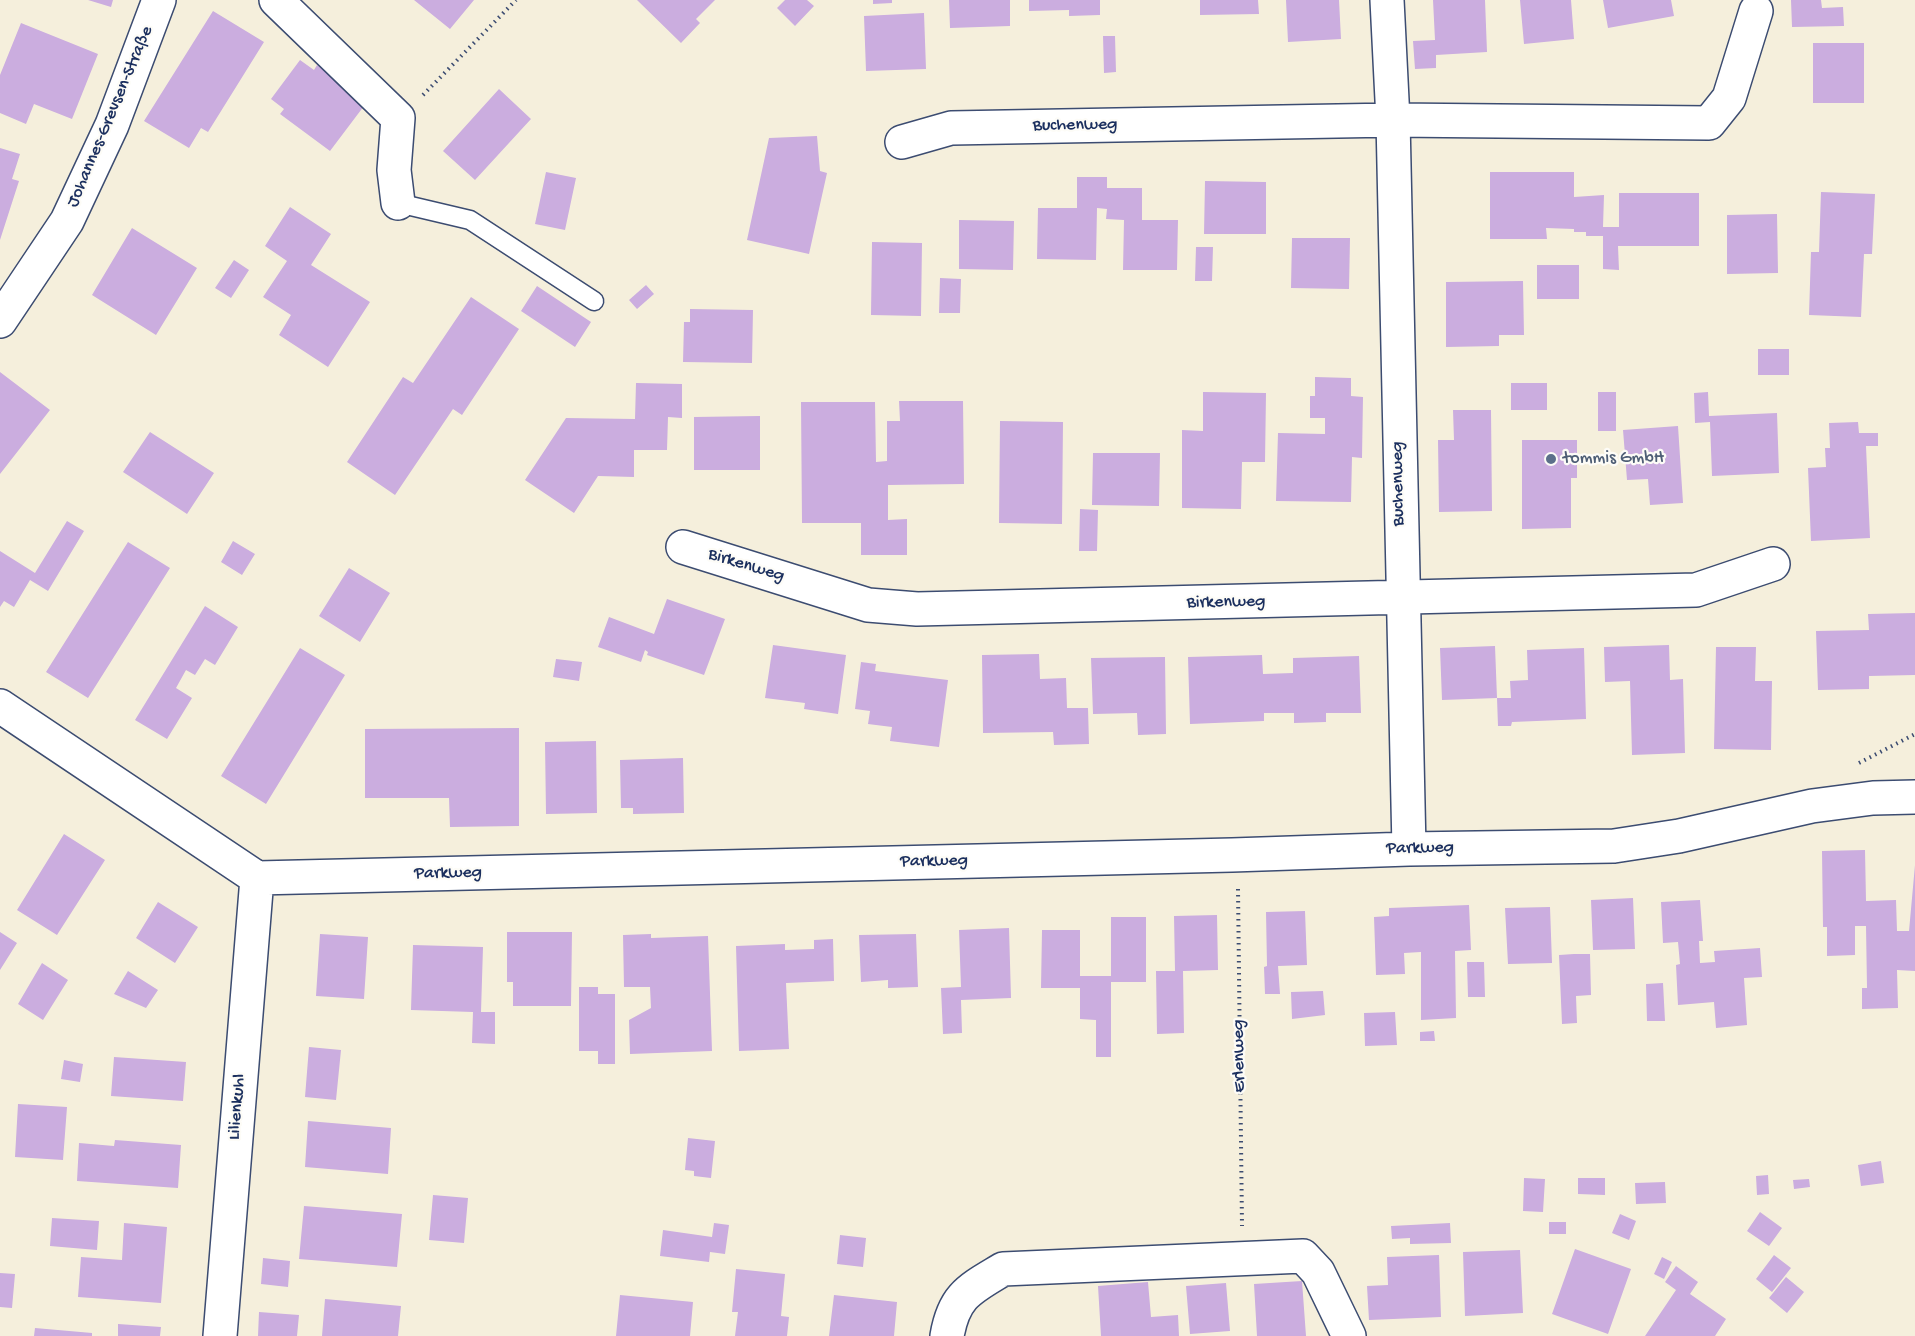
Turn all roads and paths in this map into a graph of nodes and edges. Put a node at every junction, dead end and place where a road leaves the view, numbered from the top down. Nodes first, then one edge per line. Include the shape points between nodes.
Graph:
1 (159, 0) edge
2 (276, 0) edge
3 (516, 0) edge
4 (1387, 0) edge
5 (1756, 11) dead end
6 (398, 118) junction
7 (1393, 120) junction
8 (902, 142) dead end
9 (398, 203) joint
10 (594, 301) dead end
11 (0, 321) edge
12 (683, 546) dead end
13 (1773, 564) dead end
14 (1401, 599) junction
15 (0, 706) edge
16 (1915, 797) edge
17 (1409, 849) junction
18 (1232, 855) junction
19 (257, 878) junction
20 (1246, 1258) junction
21 (220, 1336) edge
22 (947, 1336) edge
23 (1349, 1336) edge

1 - 11 street, Johannes-Grevsen-Straße via 112,125 67,221
2 - 6 street
3 - 6 path
4 - 7 street
5 - 7 street, Buchenweg via 1729,98 1709,123
6 - 9 street via 394,170
7 - 8 street, Buchenweg via 951,128
7 - 14 street, Buchenweg
9 - 10 lane via 470,220
12 - 14 street, Birkenweg via 868,605 917,609
13 - 14 street, Birkenweg via 1696,590
14 - 17 street, Buchenweg
15 - 19 street
16 - 17 street, Parkweg via 1812,806 1679,836 1614,846
17 - 18 street, Parkweg
18 - 19 street, Parkweg
18 - 20 path, Erlenweg via 1239,889 1242,1230
19 - 21 street, Lilienkuhl
20 - 22 street via 1003,1269 963,1293
20 - 23 street via 1303,1256 1318,1272

